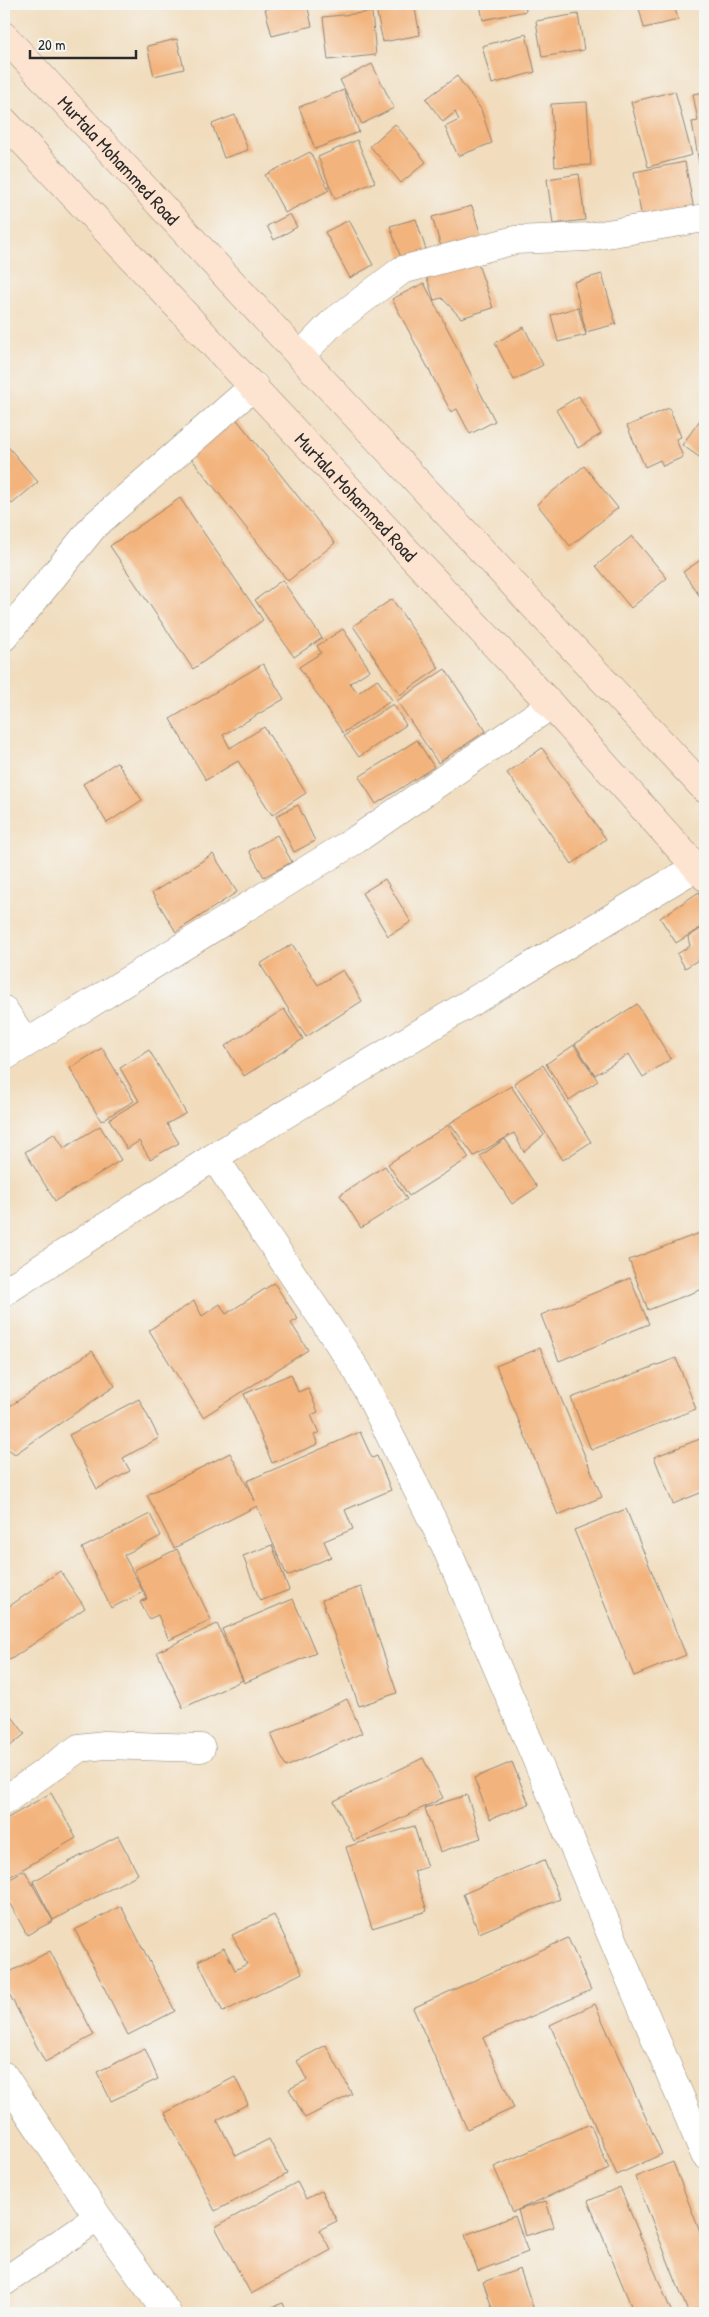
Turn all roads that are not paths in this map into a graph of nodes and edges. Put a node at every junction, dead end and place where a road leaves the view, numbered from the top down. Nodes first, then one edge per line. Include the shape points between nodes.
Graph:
1 (4, 36) edge
2 (4, 121) edge
3 (705, 218) edge
4 (300, 356) junction
5 (254, 386) junction
6 (4, 636) edge
7 (551, 705) junction
8 (705, 788) edge
9 (701, 872) edge
10 (4, 1010) edge
11 (26, 1042) junction
12 (4, 1056) edge
13 (214, 1157) junction
14 (4, 1292) edge
15 (200, 1748) dead end
16 (4, 1801) edge
17 (4, 2076) edge
18 (705, 2155) edge
19 (98, 2217) junction
20 (4, 2282) edge
21 (167, 2313) edge

1 - 4 main road, Murtala Mohammed Road
2 - 5 main road, Murtala Mohammed Road
3 - 4 street via 588,237 515,240 402,270 332,323
4 - 8 main road, Murtala Mohammed Road
5 - 6 street via 94,526
5 - 7 main road, Murtala Mohammed Road
7 - 9 main road, Murtala Mohammed Road
7 - 11 street via 357,839
9 - 13 street
10 - 11 street
11 - 12 street
13 - 14 street
13 - 18 street via 358,1372 445,1545
15 - 16 street via 104,1745 79,1748
17 - 19 street
19 - 20 street
19 - 21 street

